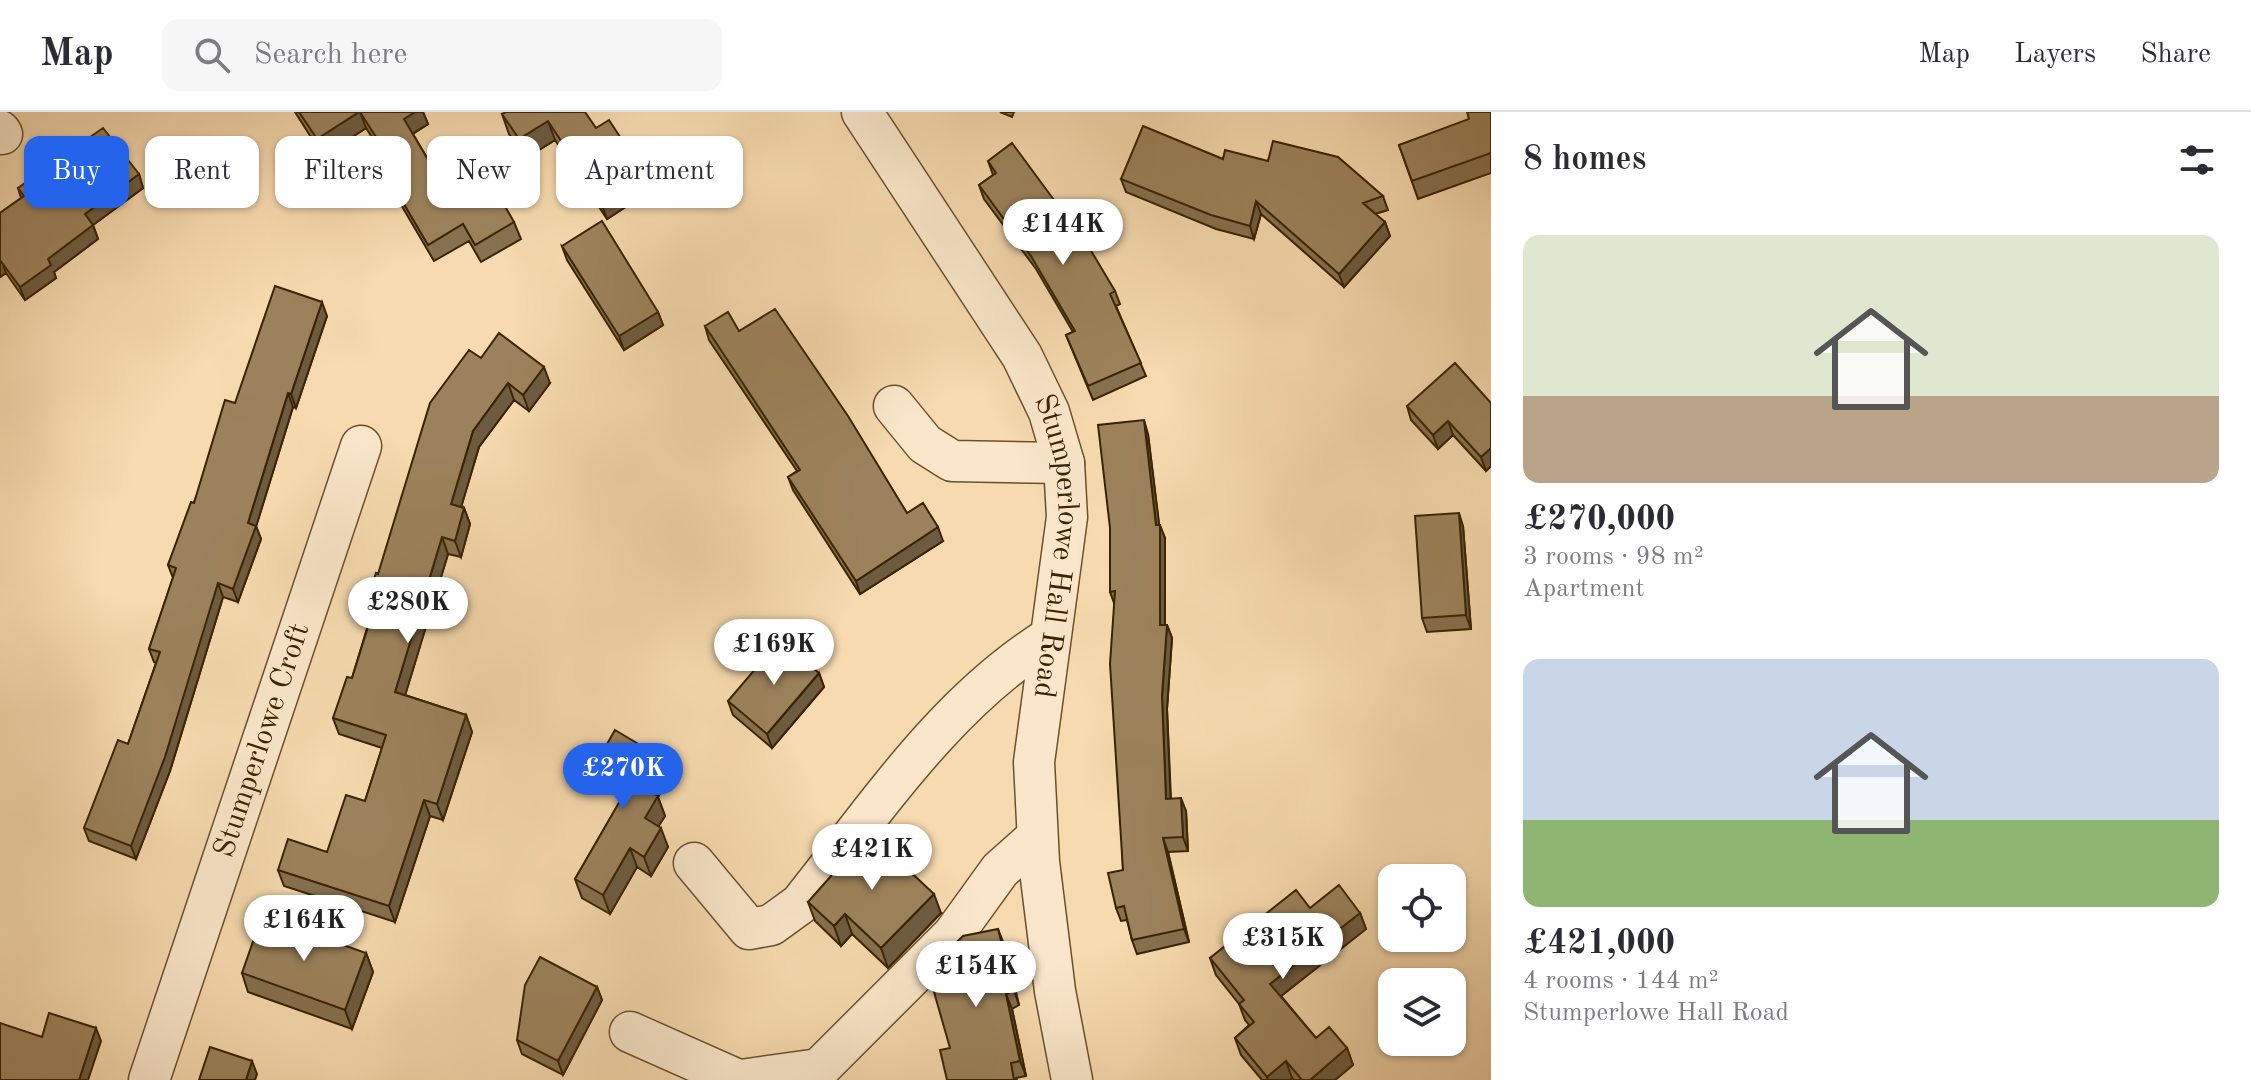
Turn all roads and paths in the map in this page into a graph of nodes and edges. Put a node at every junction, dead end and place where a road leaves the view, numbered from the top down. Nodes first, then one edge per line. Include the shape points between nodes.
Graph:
1 (862, 112) edge
2 (894, 406) dead end
3 (361, 446) dead end
4 (1064, 463) junction
5 (1049, 638) junction
6 (1037, 837) junction
7 (694, 863) dead end
8 (630, 1032) dead end
9 (149, 1080) edge
10 (739, 1080) edge
11 (1072, 1080) edge

1 - 4 street, Stumperlowe Hall Road via 1022,356 1049,412
2 - 4 street via 925,444 952,461
3 - 9 street, Stumperlowe Croft
4 - 5 street, Stumperlowe Hall Road via 1067,517
5 - 6 street, Stumperlowe Hall Road via 1034,762
5 - 7 street via 1014,660 947,720 800,904 771,925 749,929
6 - 10 street via 1000,870 953,935 819,1069
6 - 11 street, Stumperlowe Hall Road via 1055,991
8 - 10 street

